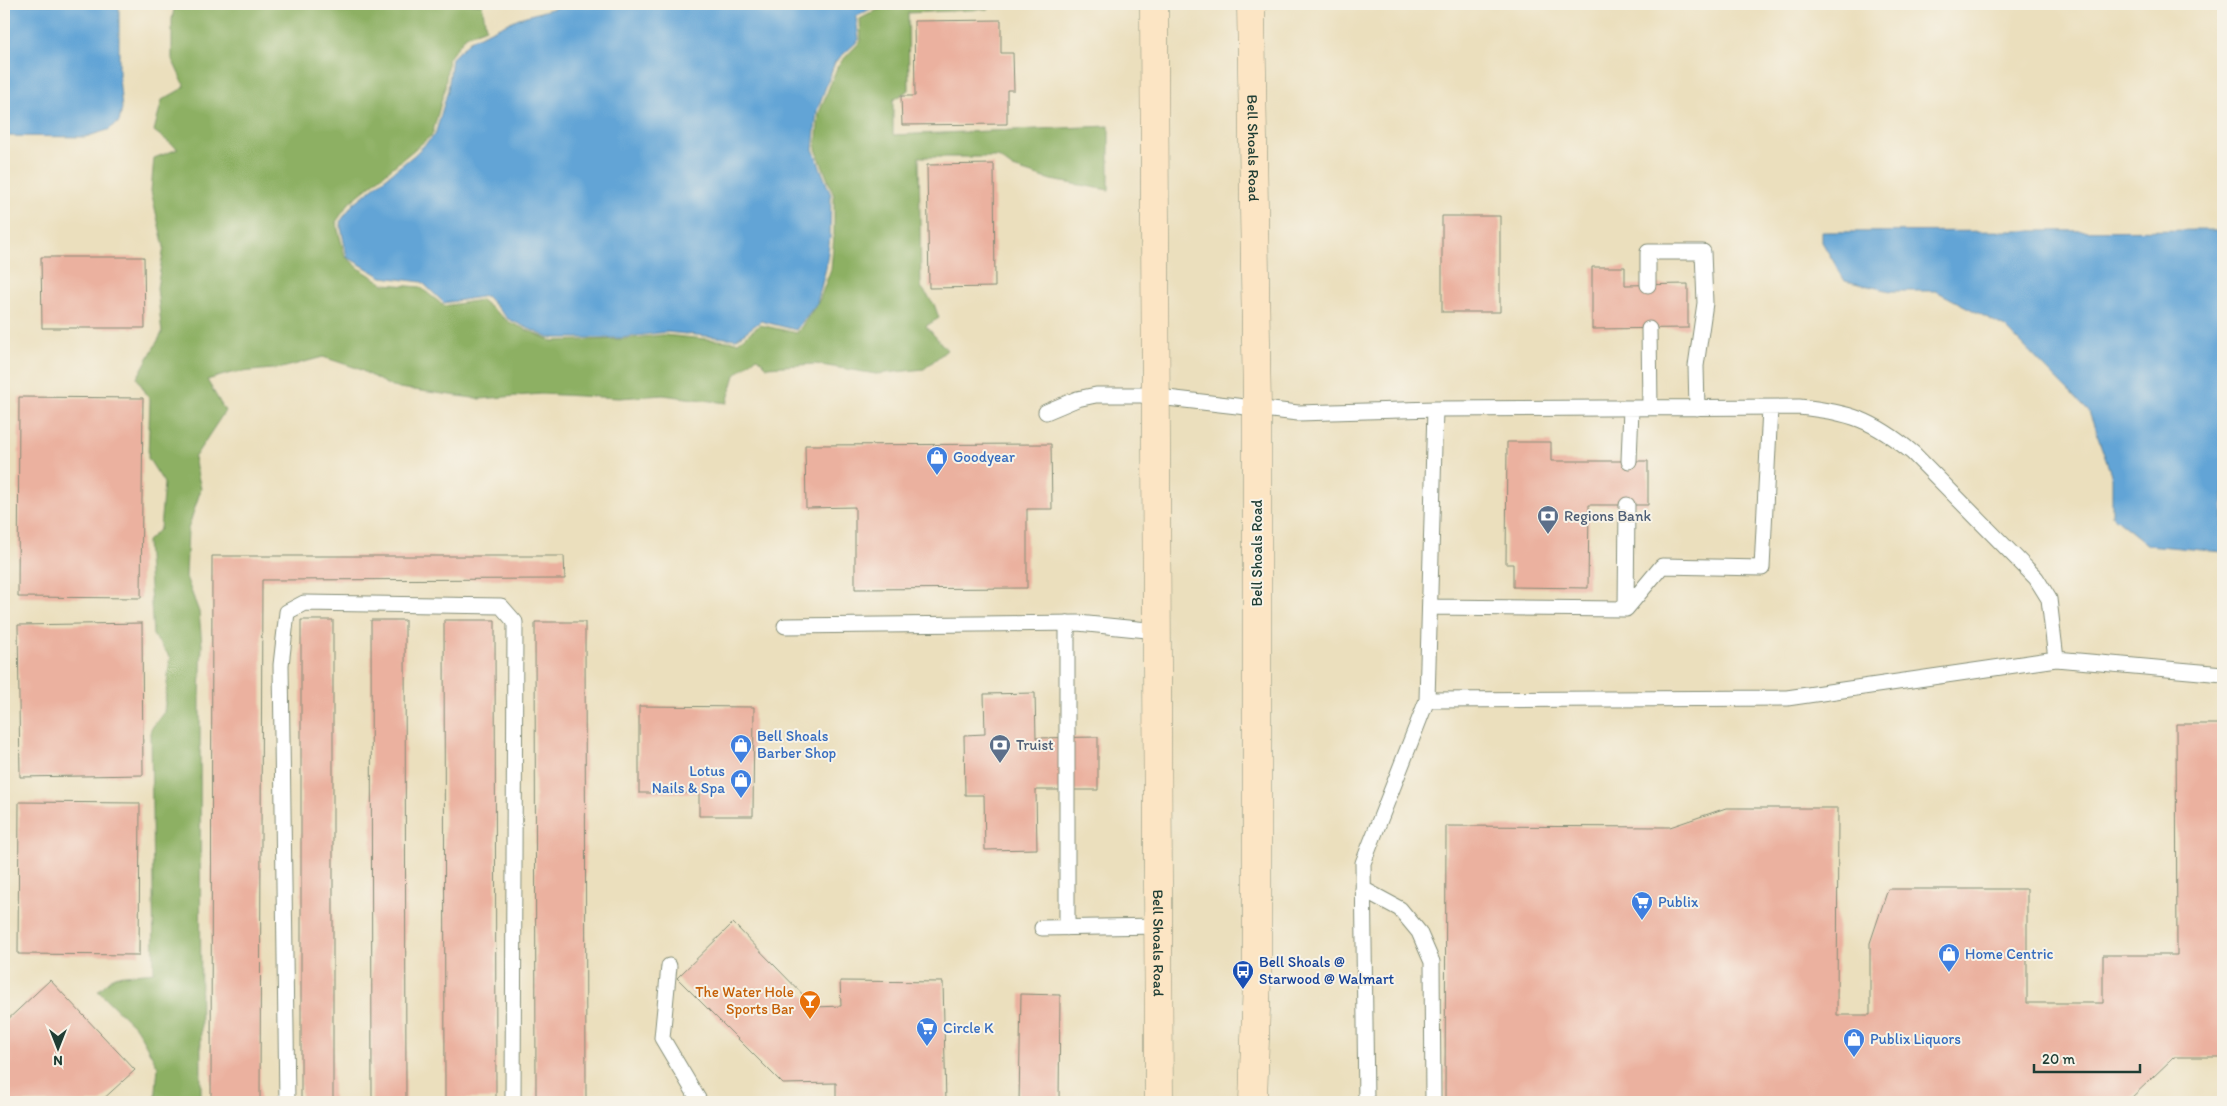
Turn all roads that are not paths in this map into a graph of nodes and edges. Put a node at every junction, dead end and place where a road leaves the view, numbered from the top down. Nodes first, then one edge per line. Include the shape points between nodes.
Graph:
1 (1154, 4) edge
2 (1251, 4) edge
3 (1648, 285) dead end
4 (1649, 329) dead end
5 (1156, 397) junction
6 (1631, 408) junction
7 (1650, 408) junction
8 (1697, 408) junction
9 (1770, 408) junction
10 (1257, 409) junction
11 (1435, 409) junction
12 (1046, 412) dead end
13 (1629, 461) dead end
14 (1627, 505) dead end
15 (1431, 607) junction
16 (1626, 609) junction
17 (1067, 623) junction
18 (786, 626) dead end
19 (1157, 630) junction
20 (2056, 659) junction
21 (2223, 674) edge
22 (1427, 700) junction
23 (1363, 889) junction
24 (1159, 926) junction
25 (1042, 928) dead end
26 (1067, 928) junction
27 (669, 966) dead end
28 (287, 1102) edge
29 (513, 1102) edge
30 (700, 1102) edge
31 (1159, 1102) edge
32 (1253, 1102) edge
33 (1366, 1102) edge
34 (1433, 1102) edge

1 - 5 main road, Bell Shoals Road
2 - 10 main road, Bell Shoals Road
3 - 8 lane via 1648,252 1702,252 1705,303 1696,366
4 - 7 lane
5 - 10 lane
5 - 12 lane via 1096,395
5 - 19 main road, Bell Shoals Road
6 - 7 lane
6 - 11 lane
6 - 13 lane
7 - 8 lane
8 - 9 lane
9 - 16 lane via 1762,568 1662,566
9 - 20 lane via 1836,411 1867,422 1913,453 2036,578 2049,599
10 - 11 lane via 1298,413
10 - 32 main road, Bell Shoals Road via 1257,977
11 - 15 lane
14 - 16 lane
15 - 16 lane
15 - 22 lane
17 - 18 lane
17 - 19 lane
17 - 26 lane
19 - 24 main road, Bell Shoals Road
20 - 21 lane
20 - 22 lane via 1787,698
22 - 23 lane via 1363,863
23 - 33 lane
23 - 34 lane via 1400,909 1419,932 1432,962
24 - 26 lane
24 - 31 main road, Bell Shoals Road
25 - 26 lane
27 - 30 lane via 662,1038
28 - 29 lane via 281,666 287,612 304,603 501,606 515,622

